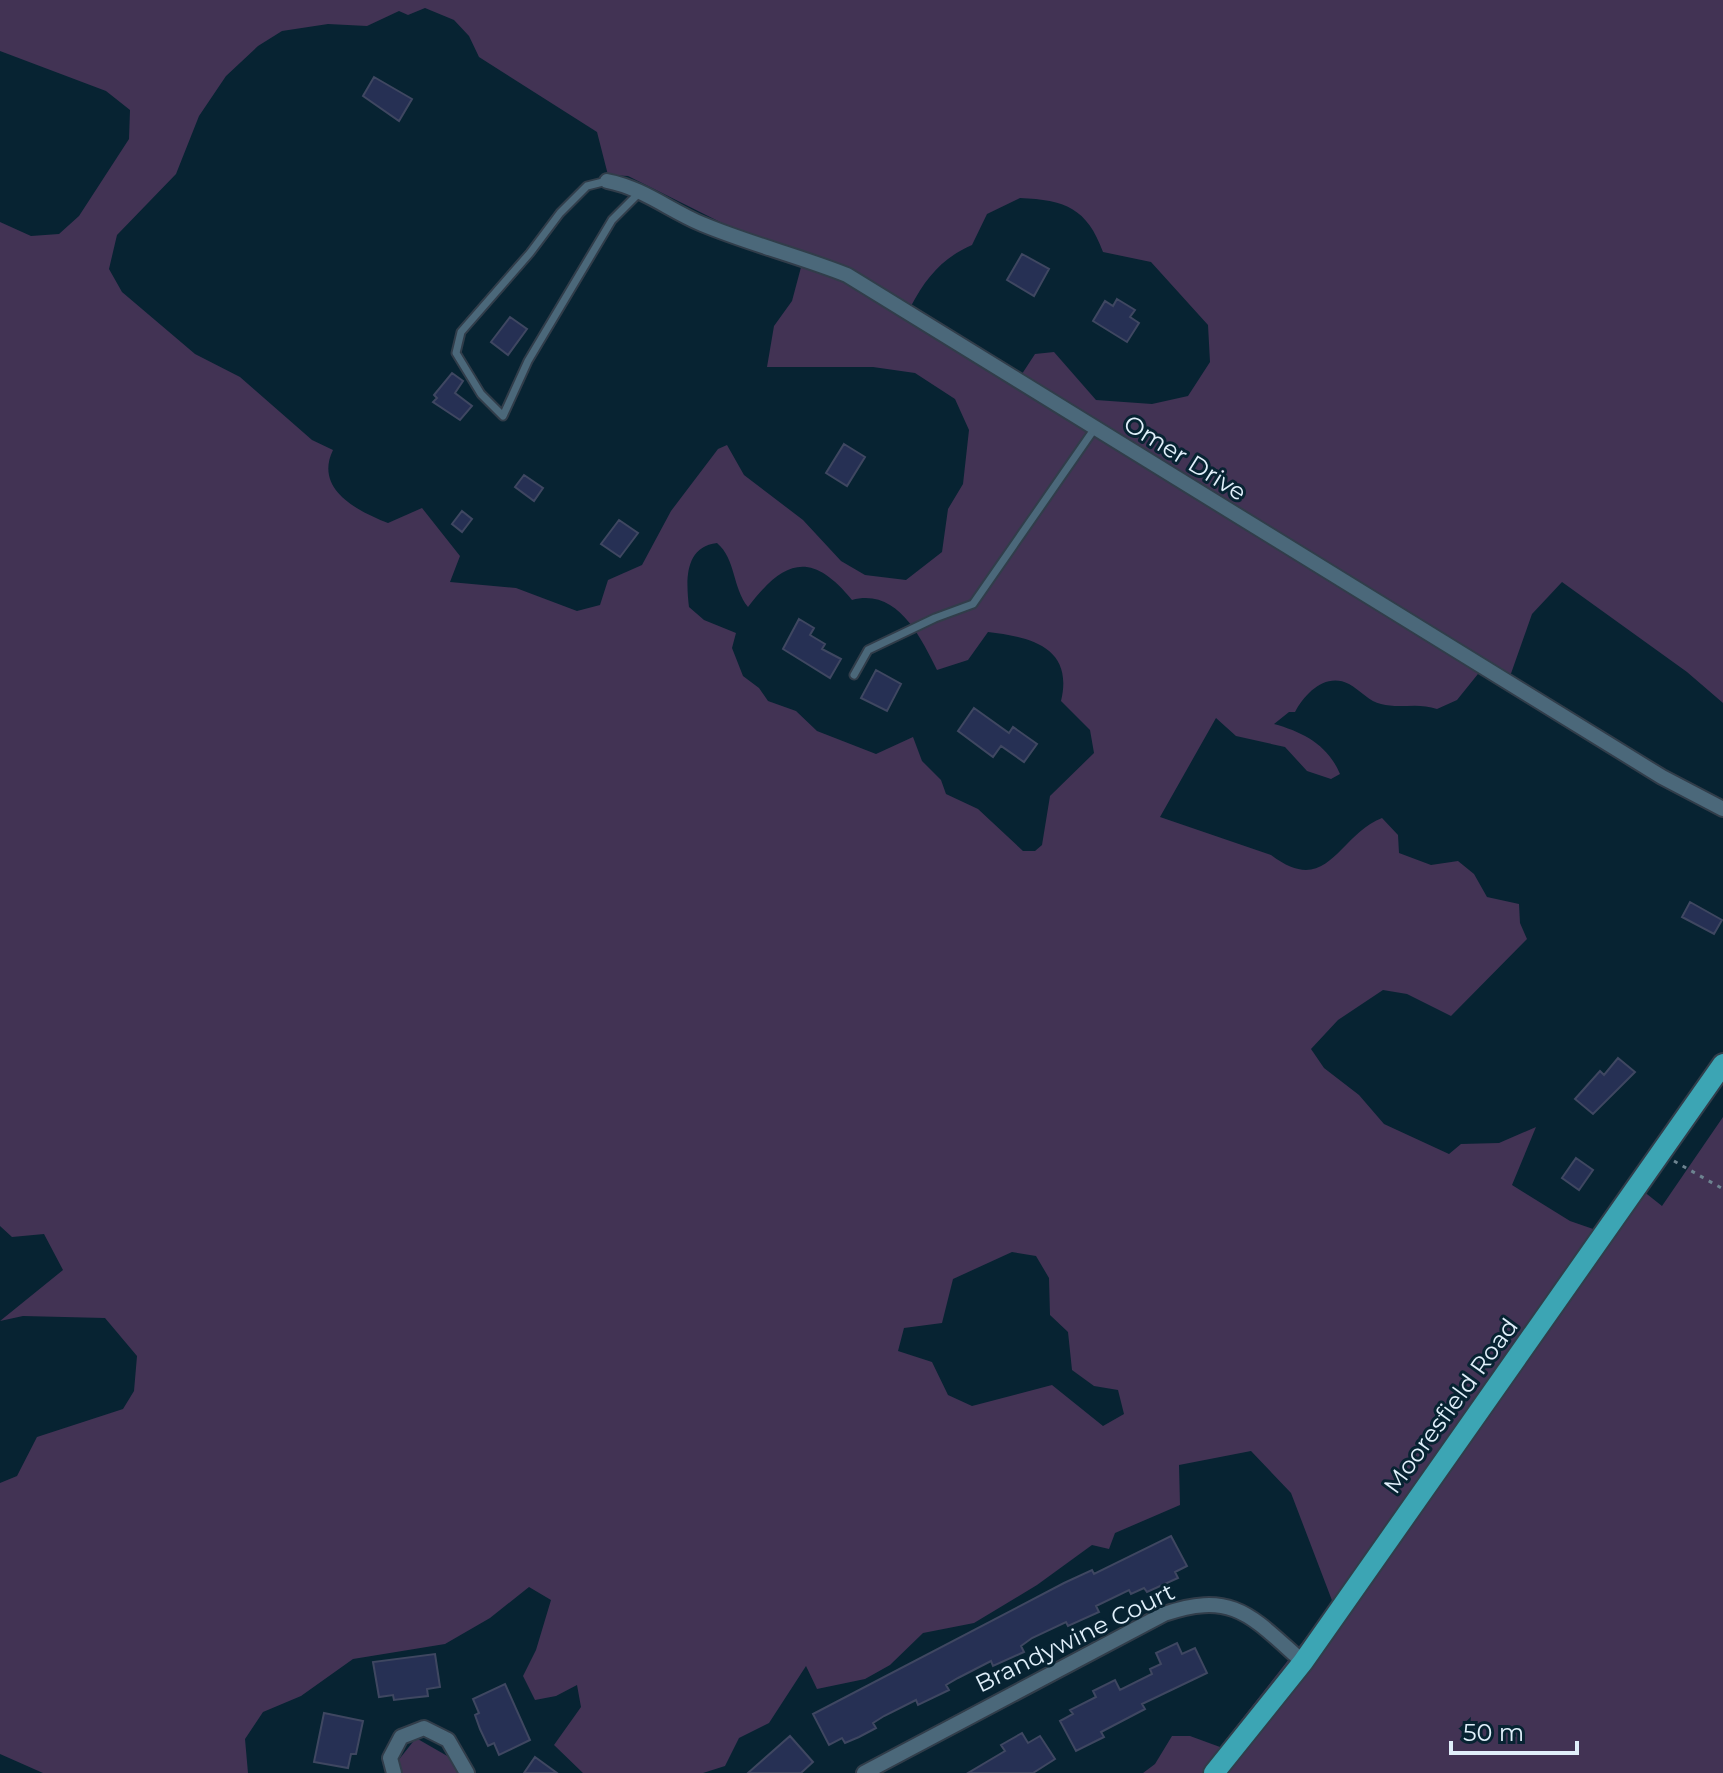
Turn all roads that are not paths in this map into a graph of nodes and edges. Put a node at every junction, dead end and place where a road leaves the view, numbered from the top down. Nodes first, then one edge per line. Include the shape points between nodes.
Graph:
1 (607, 181) joint
2 (641, 191) junction
3 (1095, 428) junction
4 (854, 675) dead end
5 (1723, 809) edge
6 (1723, 1064) edge
7 (1303, 1662) junction
8 (394, 1773) edge
9 (467, 1773) edge
10 (864, 1773) edge
11 (1214, 1773) edge

1 - 2 street, Omer Drive
1 - 2 lane via 587,186 560,213 461,332 456,353 481,394 503,416 528,361 612,220
2 - 3 street, Omer Drive via 696,222 757,247 847,275
3 - 4 lane via 973,604 868,650
3 - 5 street, Omer Drive via 1648,769
6 - 7 main road, Mooresfield Road
7 - 10 street, Brandywine Court via 1245,1614 1222,1604 1197,1602 1164,1614
7 - 11 main road, Mooresfield Road
8 - 9 street via 390,1758 401,1737 424,1728 448,1740

